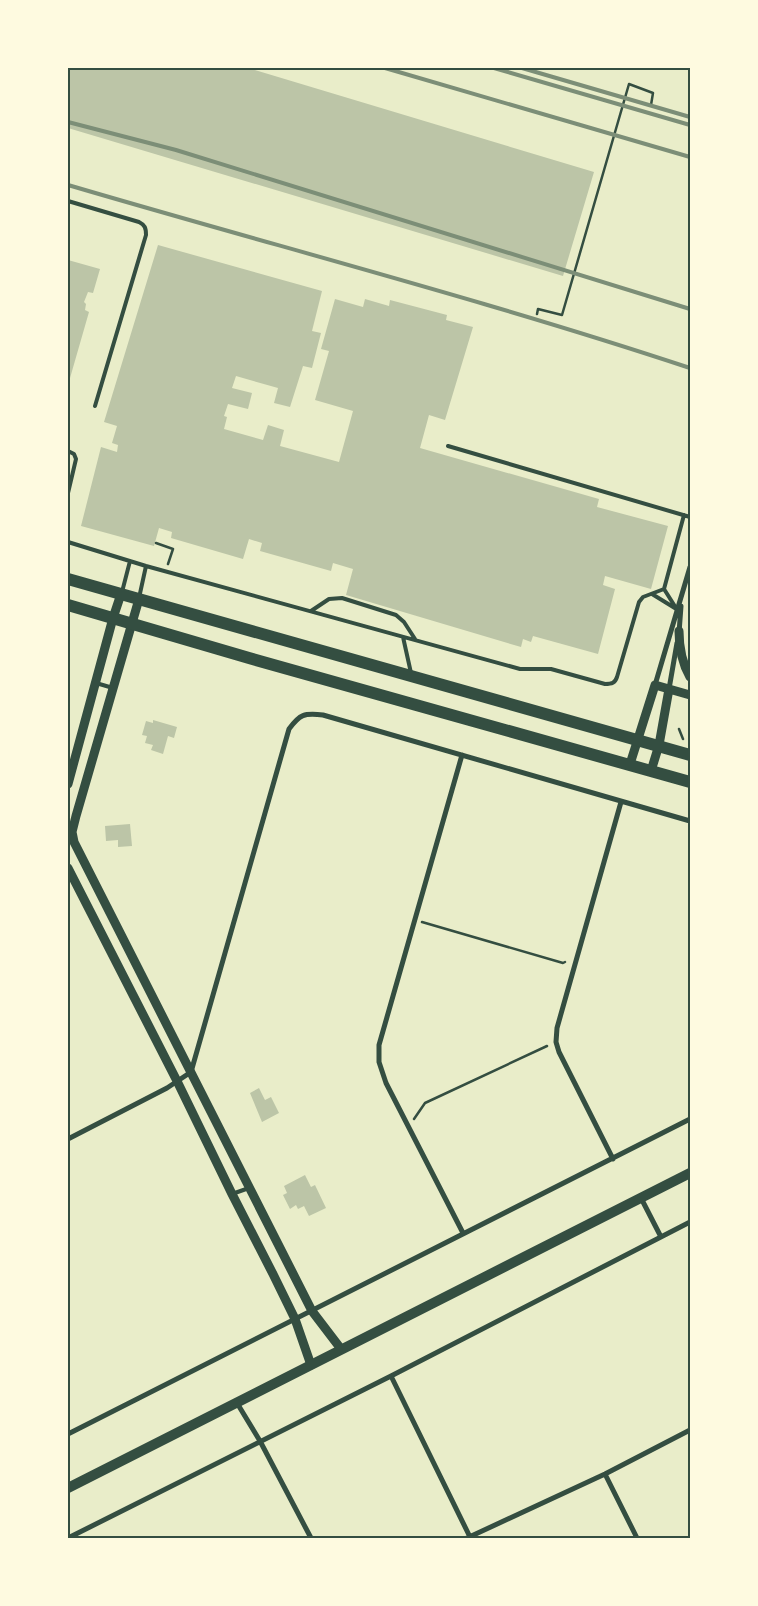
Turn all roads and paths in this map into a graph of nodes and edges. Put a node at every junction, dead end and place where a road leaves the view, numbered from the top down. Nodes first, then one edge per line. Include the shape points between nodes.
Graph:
1 (651, 105) dead end
2 (68, 201) edge
3 (537, 314) dead end
4 (95, 406) dead end
5 (448, 446) dead end
6 (68, 451) edge
7 (68, 494) edge
8 (684, 515) junction
9 (690, 517) edge
10 (68, 542) edge
11 (156, 543) dead end
12 (130, 561) junction
13 (168, 565) dead end
14 (146, 566) junction
15 (690, 567) edge
16 (68, 579) edge
17 (664, 589) junction
18 (682, 593) junction
19 (121, 594) junction
20 (652, 594) junction
21 (139, 599) junction
22 (68, 605) edge
23 (678, 610) junction
24 (311, 611) junction
25 (113, 618) junction
26 (132, 624) junction
27 (679, 630) junction
28 (403, 637) junction
29 (415, 640) junction
30 (412, 676) junction
31 (690, 678) edge
32 (96, 684) junction
33 (655, 685) junction
34 (113, 688) junction
35 (669, 689) junction
36 (690, 695) edge
37 (680, 729) dead end
38 (638, 740) junction
39 (685, 743) dead end
40 (659, 746) junction
41 (462, 755) junction
42 (690, 755) edge
43 (630, 764) junction
44 (651, 770) junction
45 (690, 782) edge
46 (68, 784) edge
47 (621, 802) junction
48 (690, 821) edge
49 (70, 832) edge
50 (68, 868) edge
51 (414, 920) junction
52 (576, 959) junction
53 (556, 1042) junction
54 (191, 1072) junction
55 (177, 1081) junction
56 (690, 1119) edge
57 (409, 1127) junction
58 (68, 1139) edge
59 (613, 1159) junction
60 (690, 1173) edge
61 (250, 1188) junction
62 (232, 1194) junction
63 (640, 1198) junction
64 (690, 1222) edge
65 (463, 1233) junction
66 (661, 1237) junction
67 (312, 1311) junction
68 (295, 1319) junction
69 (341, 1349) junction
70 (311, 1365) junction
71 (391, 1376) junction
72 (237, 1402) junction
73 (690, 1430) edge
74 (68, 1434) edge
75 (260, 1441) junction
76 (605, 1474) junction
77 (68, 1488) edge
78 (68, 1538) edge
79 (311, 1538) edge
80 (468, 1538) edge
81 (637, 1538) edge

1 - 3 path via 653,93 629,84 562,315 538,309
2 - 4 lane via 139,222 146,230
5 - 8 lane
6 - 7 lane via 76,459
8 - 9 lane
8 - 17 lane
10 - 12 lane
11 - 13 path via 173,548
12 - 14 lane
12 - 19 lane
14 - 21 lane
14 - 24 lane
15 - 18 street
16 - 19 main road
17 - 20 lane
17 - 23 lane
18 - 23 street
18 - 27 street
19 - 21 main road
19 - 25 street
20 - 23 lane
20 - 29 lane via 638,602 617,677 612,684 551,669 520,670
21 - 26 street
21 - 30 main road
22 - 25 main road
23 - 33 street
24 - 28 lane
24 - 29 lane via 329,599 342,598 396,615
25 - 26 main road
25 - 32 street
26 - 34 street
26 - 43 main road
27 - 31 street via 680,651
27 - 35 street
28 - 29 lane
28 - 30 lane
30 - 38 main road
32 - 34 lane
32 - 46 street
33 - 35 street
33 - 38 street
34 - 49 street
35 - 36 street
35 - 40 street
37 - 39 path
38 - 40 main road
38 - 43 street
40 - 42 main road
40 - 44 street
41 - 47 street
41 - 51 street
41 - 54 street via 322,715 307,713 297,718 289,729
43 - 44 main road
44 - 45 main road
47 - 48 street
47 - 52 street
49 - 54 street
50 - 55 street
51 - 52 path via 563,963
51 - 57 street via 379,1045 386,1083
52 - 53 street
53 - 57 path via 425,1103
53 - 59 street
54 - 55 street
54 - 61 street
55 - 58 street
55 - 62 street
56 - 59 street
57 - 65 street
59 - 65 street
60 - 63 main road
61 - 62 lane
61 - 67 street
62 - 68 street
63 - 66 street
63 - 69 main road
64 - 66 street
65 - 67 street
66 - 71 street
67 - 68 street
67 - 69 street
68 - 70 street
68 - 74 street
69 - 70 main road
70 - 72 main road
71 - 75 street
71 - 80 street
72 - 75 street
72 - 77 main road
73 - 76 street
75 - 78 street
75 - 79 street
76 - 80 street
76 - 81 street

